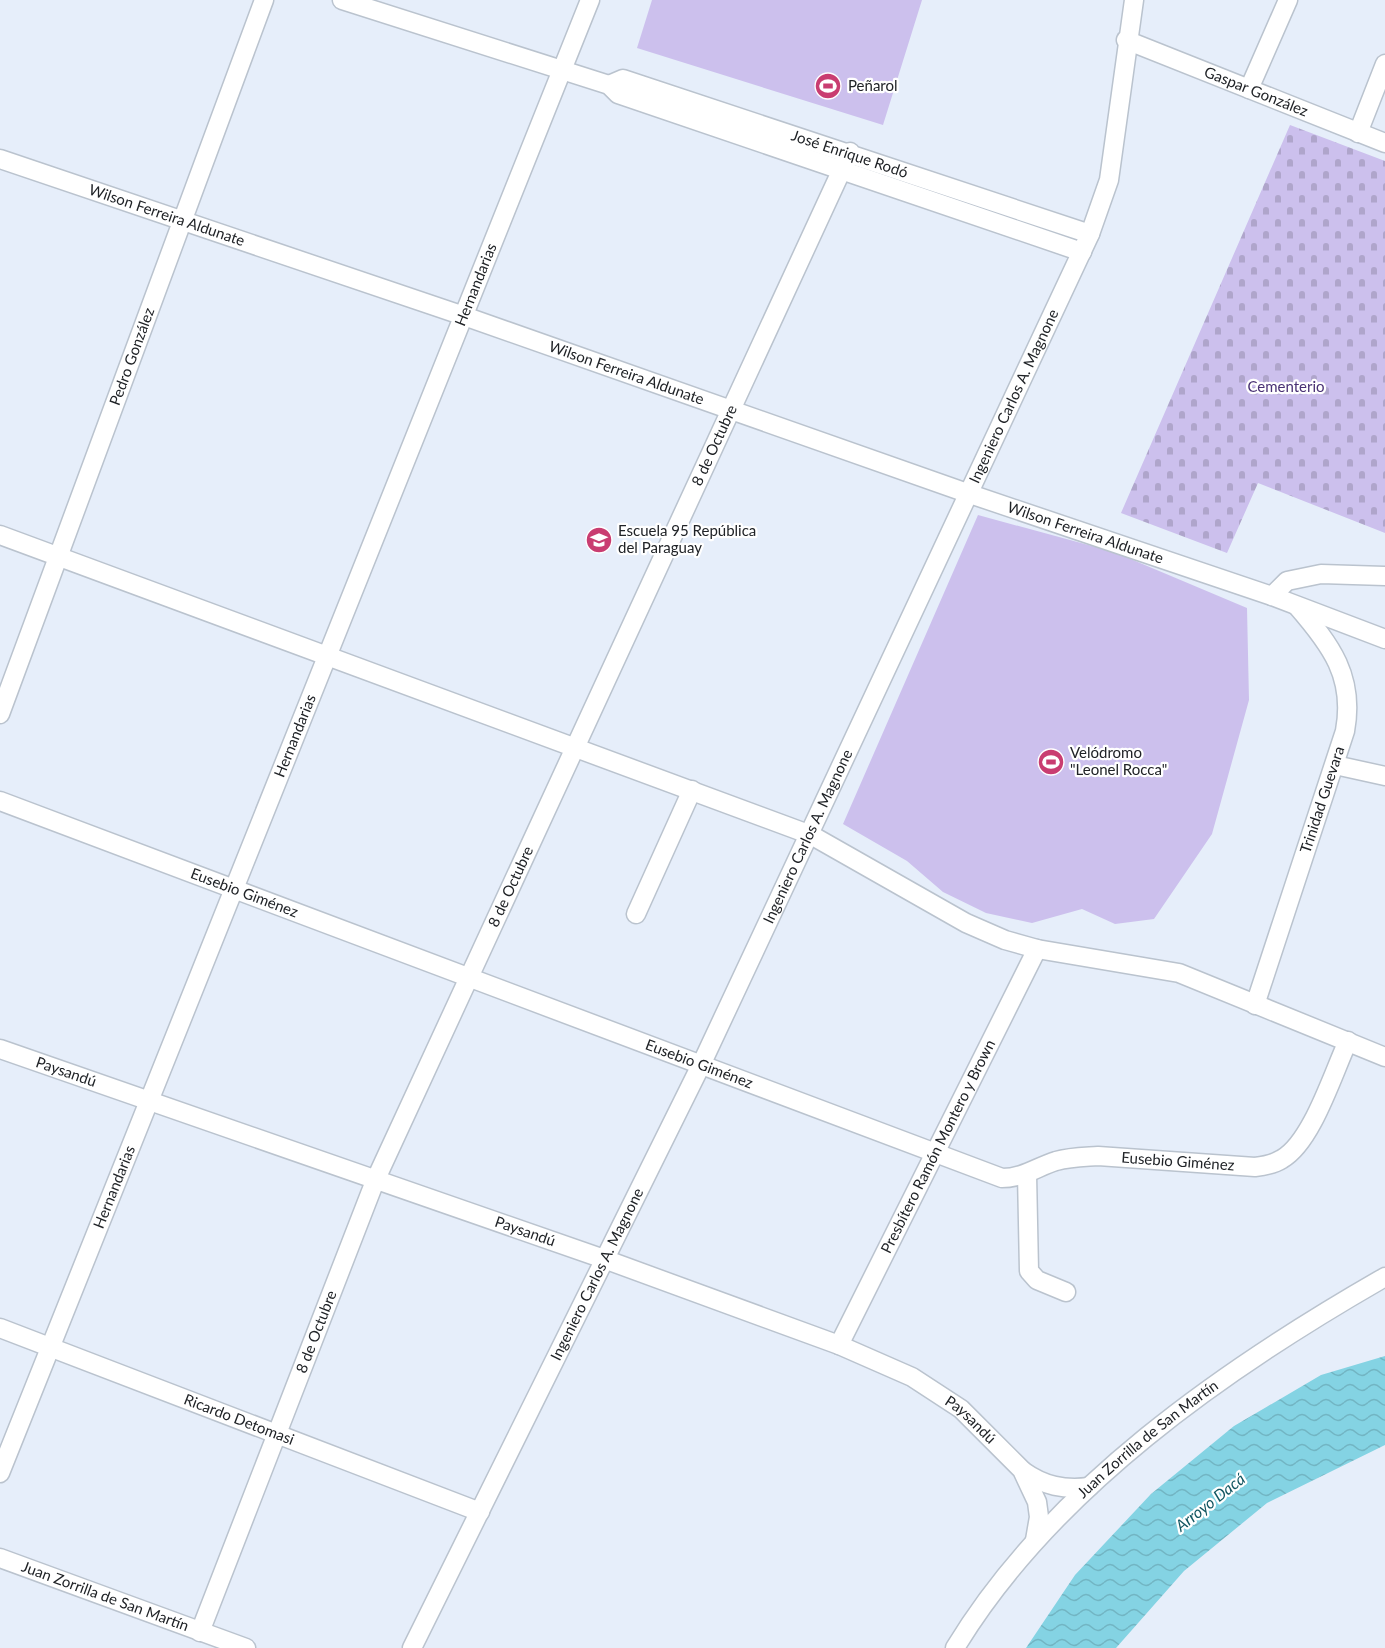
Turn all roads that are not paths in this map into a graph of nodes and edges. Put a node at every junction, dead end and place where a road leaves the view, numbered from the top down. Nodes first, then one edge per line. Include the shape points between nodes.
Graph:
1 (264, 0) edge
2 (342, 0) edge
3 (590, 0) edge
4 (1134, 0) edge
5 (1288, 0) edge
6 (1126, 40) junction
7 (1385, 64) edge
8 (561, 71) junction
9 (609, 85) junction
10 (1249, 88) junction
11 (1358, 133) junction
12 (1385, 143) edge
13 (850, 152) junction
14 (0, 159) edge
15 (842, 170) junction
16 (181, 223) junction
17 (1090, 234) junction
18 (1082, 252) junction
19 (464, 316) junction
20 (730, 410) junction
21 (967, 493) junction
22 (0, 535) edge
23 (59, 556) junction
24 (1385, 576) edge
25 (1272, 597) junction
26 (1296, 605) junction
27 (1385, 639) edge
28 (329, 655) junction
29 (0, 714) edge
30 (575, 746) junction
31 (1335, 765) junction
32 (1385, 776) edge
33 (692, 790) junction
34 (0, 801) edge
35 (811, 835) junction
36 (235, 889) junction
37 (636, 914) dead end
38 (1037, 949) junction
39 (467, 979) junction
40 (1255, 1005) junction
41 (1348, 1041) junction
42 (0, 1049) edge
43 (1385, 1057) edge
44 (701, 1065) junction
45 (150, 1101) junction
46 (935, 1153) junction
47 (1027, 1174) junction
48 (375, 1181) junction
49 (604, 1259) junction
50 (1385, 1277) edge
51 (1066, 1292) dead end
52 (0, 1328) edge
53 (839, 1345) junction
54 (53, 1347) junction
55 (276, 1435) junction
56 (1022, 1470) junction
57 (0, 1473) edge
58 (1089, 1487) junction
59 (480, 1512) junction
60 (1035, 1540) junction
61 (0, 1558) edge
62 (200, 1632) junction
63 (246, 1648) edge
64 (412, 1648) edge
65 (955, 1648) edge

1 - 16 street, Pedro González
2 - 8 street, José Enrique Rodó
3 - 8 street, Hernandarias
4 - 6 street, Ingeniero Carlos A. Magnone
5 - 10 street
6 - 10 street, Gaspar González
6 - 17 street, Ingeniero Carlos A. Magnone via 1109,180
7 - 11 street
8 - 9 street, José Enrique Rodó
8 - 19 street, Hernandarias
9 - 13 street, José Enrique Rodó via 623,79
9 - 15 street, José Enrique Rodó via 618,94
10 - 11 street, Gaspar González
11 - 12 street, Gaspar González
13 - 15 street, 8 de Octubre
13 - 17 street, José Enrique Rodó
14 - 16 street, Wilson Ferreira Aldunate
15 - 18 street, José Enrique Rodó
15 - 20 street, 8 de Octubre
16 - 19 street, Wilson Ferreira Aldunate
16 - 23 street, Pedro González
17 - 18 street, Ingeniero Carlos A. Magnone
18 - 21 street, Ingeniero Carlos A. Magnone
19 - 20 street, Wilson Ferreira Aldunate
19 - 28 street, Hernandarias
20 - 21 street, Wilson Ferreira Aldunate
20 - 30 street, 8 de Octubre
21 - 25 street, Wilson Ferreira Aldunate
21 - 35 street, Ingeniero Carlos A. Magnone
22 - 23 street
23 - 28 street
23 - 29 street, Pedro González
24 - 25 street via 1321,573 1287,581
25 - 26 street, Wilson Ferreira Aldunate
26 - 27 street, Wilson Ferreira Aldunate
26 - 31 street, Trinidad Guevara via 1323,637 1346,687 1349,707
28 - 30 street
28 - 36 street, Hernandarias
30 - 33 street
30 - 39 street, 8 de Octubre
31 - 32 street
31 - 40 street, Trinidad Guevara
33 - 35 street
33 - 37 street
34 - 36 street, Eusebio Giménez
35 - 38 street via 981,931
35 - 44 street, Ingeniero Carlos A. Magnone
36 - 39 street, Eusebio Giménez
36 - 45 street, Hernandarias
38 - 40 street via 1162,968
38 - 46 street, Presbítero Ramón Montero y Brown
39 - 44 street, Eusebio Giménez
39 - 48 street, 8 de Octubre
40 - 41 street
41 - 43 street
41 - 47 street, Eusebio Giménez via 1303,1138 1293,1151 1276,1162 1255,1167 1087,1156 1057,1161
42 - 45 street, Paysandú
44 - 46 street, Eusebio Giménez
44 - 49 street, Ingeniero Carlos A. Magnone
45 - 48 street, Paysandú
45 - 54 street, Hernandarias
46 - 47 street, Eusebio Giménez via 1002,1178
46 - 53 street, Presbítero Ramón Montero y Brown
47 - 51 street via 1029,1271 1037,1281
48 - 49 street, Paysandú
48 - 55 street, 8 de Octubre
49 - 53 street, Paysandú
49 - 59 street, Ingeniero Carlos A. Magnone
50 - 58 street, Juan Zorrilla de San Martín via 1250,1360
52 - 54 street, Ricardo Detomasi
53 - 56 street, Paysandú via 937,1391 997,1442
54 - 55 street, Ricardo Detomasi
54 - 57 street, Hernandarias
55 - 59 street, Ricardo Detomasi
55 - 62 street, 8 de Octubre
56 - 58 street, Paysandú via 1038,1482 1057,1487
56 - 60 street, Paysandú via 1040,1516
58 - 60 street, Juan Zorrilla de San Martín
59 - 64 street, Ingeniero Carlos A. Magnone
60 - 65 street, Juan Zorrilla de San Martín
61 - 62 street, Juan Zorrilla de San Martín
62 - 63 street, Juan Zorrilla de San Martín

